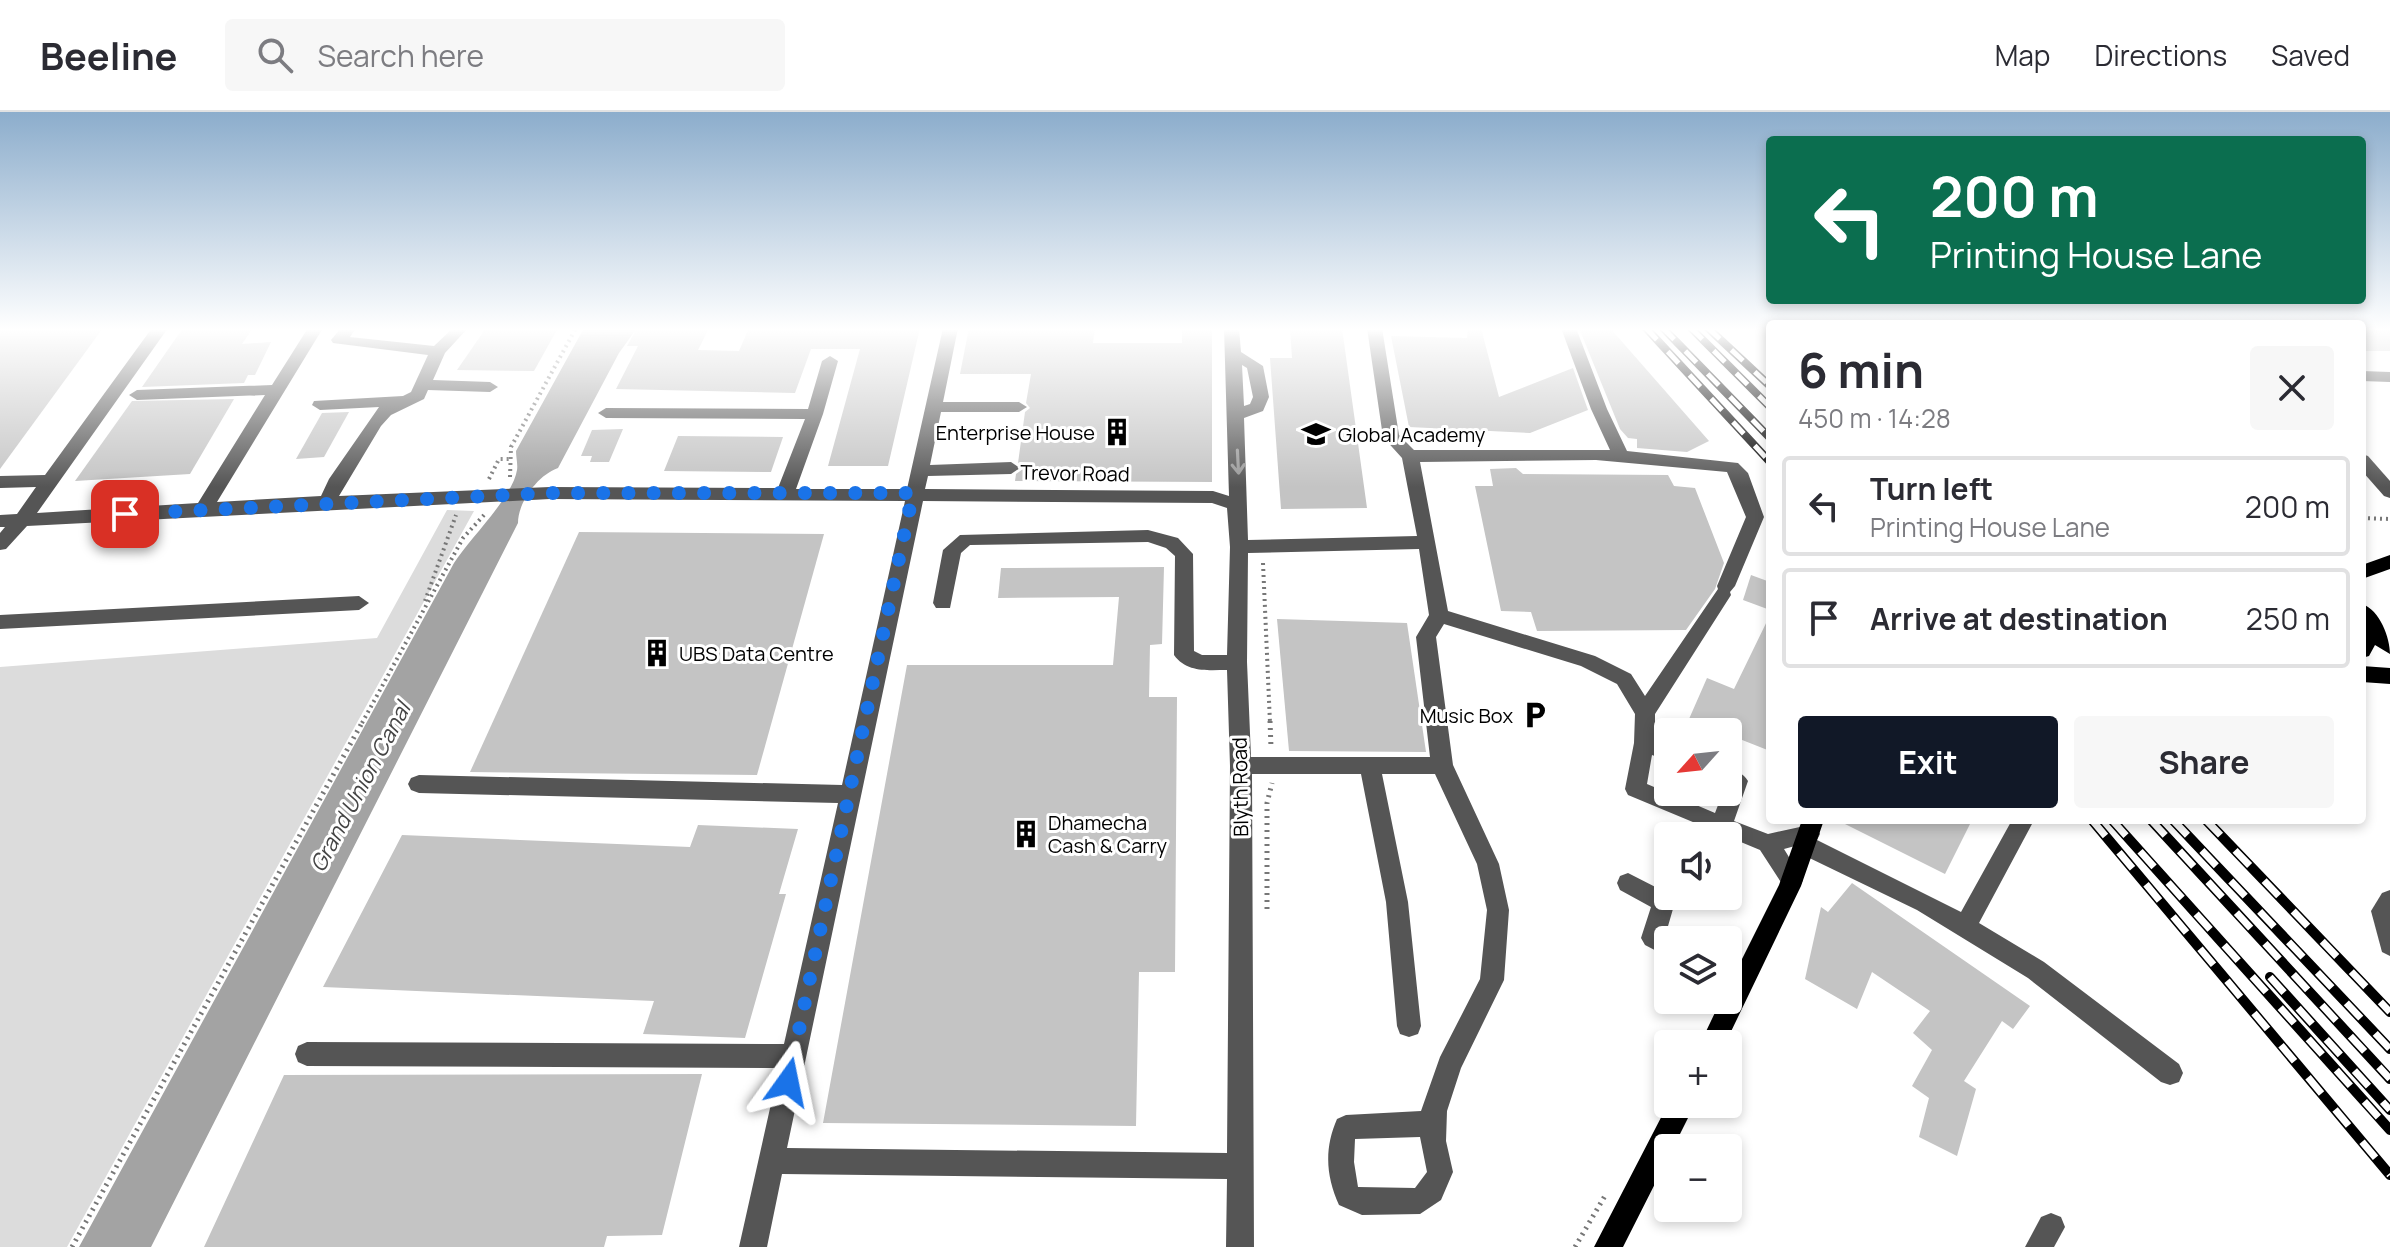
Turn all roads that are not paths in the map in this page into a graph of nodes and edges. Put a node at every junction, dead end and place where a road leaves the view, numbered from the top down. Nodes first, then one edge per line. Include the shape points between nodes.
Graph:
1 (121, 381) edge
2 (283, 381) edge
3 (424, 381) edge
4 (824, 381) edge
5 (938, 381) edge
6 (1234, 381) edge
7 (1258, 381) edge
8 (1382, 381) edge
9 (1589, 381) edge
10 (422, 385) junction
11 (490, 387) dead end
12 (277, 390) junction
13 (137, 395) dead end
14 (406, 401) junction
15 (320, 405) dead end
16 (932, 407) junction
17 (1019, 407) dead end
18 (606, 413) dead end
19 (815, 414) junction
20 (1236, 415) junction
21 (1410, 456) junction
22 (1622, 458) junction
23 (2366, 465) edge
24 (1011, 468) dead end
25 (918, 471) junction
26 (48, 481) junction
27 (0, 482) edge
28 (2390, 492) edge
29 (913, 493) junction
30 (785, 494) junction
31 (327, 502) junction
32 (1236, 504) junction
33 (203, 510) junction
34 (22, 520) junction
35 (0, 521) edge
36 (1427, 542) junction
37 (0, 544) edge
38 (1239, 547) junction
39 (2366, 554) edge
40 (2390, 562) edge
41 (2366, 571) edge
42 (359, 603) dead end
43 (943, 603) dead end
44 (1439, 615) junction
45 (2366, 617) edge
46 (0, 622) edge
47 (2390, 647) edge
48 (1237, 662) junction
49 (2366, 674) edge
50 (2390, 676) edge
51 (1645, 713) junction
52 (1644, 743) junction
53 (1654, 747) edge
54 (1442, 765) junction
55 (1241, 766) junction
56 (1370, 766) junction
57 (419, 784) dead end
58 (849, 794) junction
59 (1713, 822) edge
60 (2021, 824) dead end
61 (1742, 833) edge
62 (1809, 833) edge
63 (1768, 843) junction
64 (1792, 880) junction
65 (1628, 883) dead end
66 (2386, 905) edge
67 (1657, 926) edge
68 (1965, 927) junction
69 (2390, 945) edge
70 (1742, 969) edge
71 (1409, 1026) dead end
72 (307, 1054) dead end
73 (794, 1056) junction
74 (2170, 1073) dead end
75 (1675, 1118) edge
76 (1433, 1124) junction
77 (771, 1161) junction
78 (1240, 1166) junction
79 (753, 1247) edge
80 (1240, 1247) edge
81 (1608, 1247) edge

1 - 26 street
2 - 12 street
3 - 10 street
4 - 19 street
5 - 16 street
6 - 20 street, Blyth Road
7 - 20 street via 1257,407
8 - 21 street via 1391,437
9 - 22 street
10 - 11 street
10 - 14 street via 418,395
12 - 13 street
12 - 33 street
14 - 15 street
14 - 31 street via 375,422
16 - 17 street
16 - 25 street
18 - 19 street
19 - 30 street
20 -> 32 street, Blyth Road
21 - 22 street
21 - 36 street
22 - 51 street via 1727,466 1739,473 1755,517 1724,591
23 - 28 street
24 - 25 street
25 - 29 street
26 - 27 street
26 - 34 street
29 - 30 street, Trevor Road
29 - 32 street, Trevor Road via 1213,497
29 - 58 street
30 - 31 street, Trevor Road via 471,490
31 - 33 street, Trevor Road
32 - 38 street, Blyth Road
33 - 34 street, Trevor Road
34 - 35 street, Trevor Road
34 - 37 street
36 - 38 street
36 - 44 street
38 - 48 street, Blyth Road
39 - 40 main road
40 - 41 main road
42 - 46 street
43 - 48 street via 952,550 966,539 1163,538 1184,554 1184,655 1199,663
44 - 51 street via 1588,661 1624,679
44 - 54 street via 1426,637
45 - 47 main road
48 - 55 street, Blyth Road
49 - 50 main road
51 - 52 street
52 - 53 street
52 - 59 street via 1636,789
54 - 56 street
54 - 76 street via 1488,864 1498,910 1492,980 1449,1065
55 - 56 street
55 - 78 street, Blyth Road
56 - 71 street via 1397,902
57 - 58 street
58 - 73 street
60 - 68 street
61 - 63 street
62 - 63 street
62 - 64 main road
62 - 68 street
63 - 64 street
64 - 70 main road
65 - 67 street via 1664,902
66 - 69 street
68 - 74 street via 2036,970
72 - 73 street
73 - 77 street
75 - 81 main road
76 - 76 street via 1440,1172 1432,1191 1420,1201 1362,1202 1348,1196 1342,1179 1341,1138 1346,1128
77 - 78 street
77 - 79 street
78 - 80 street, Blyth Road

